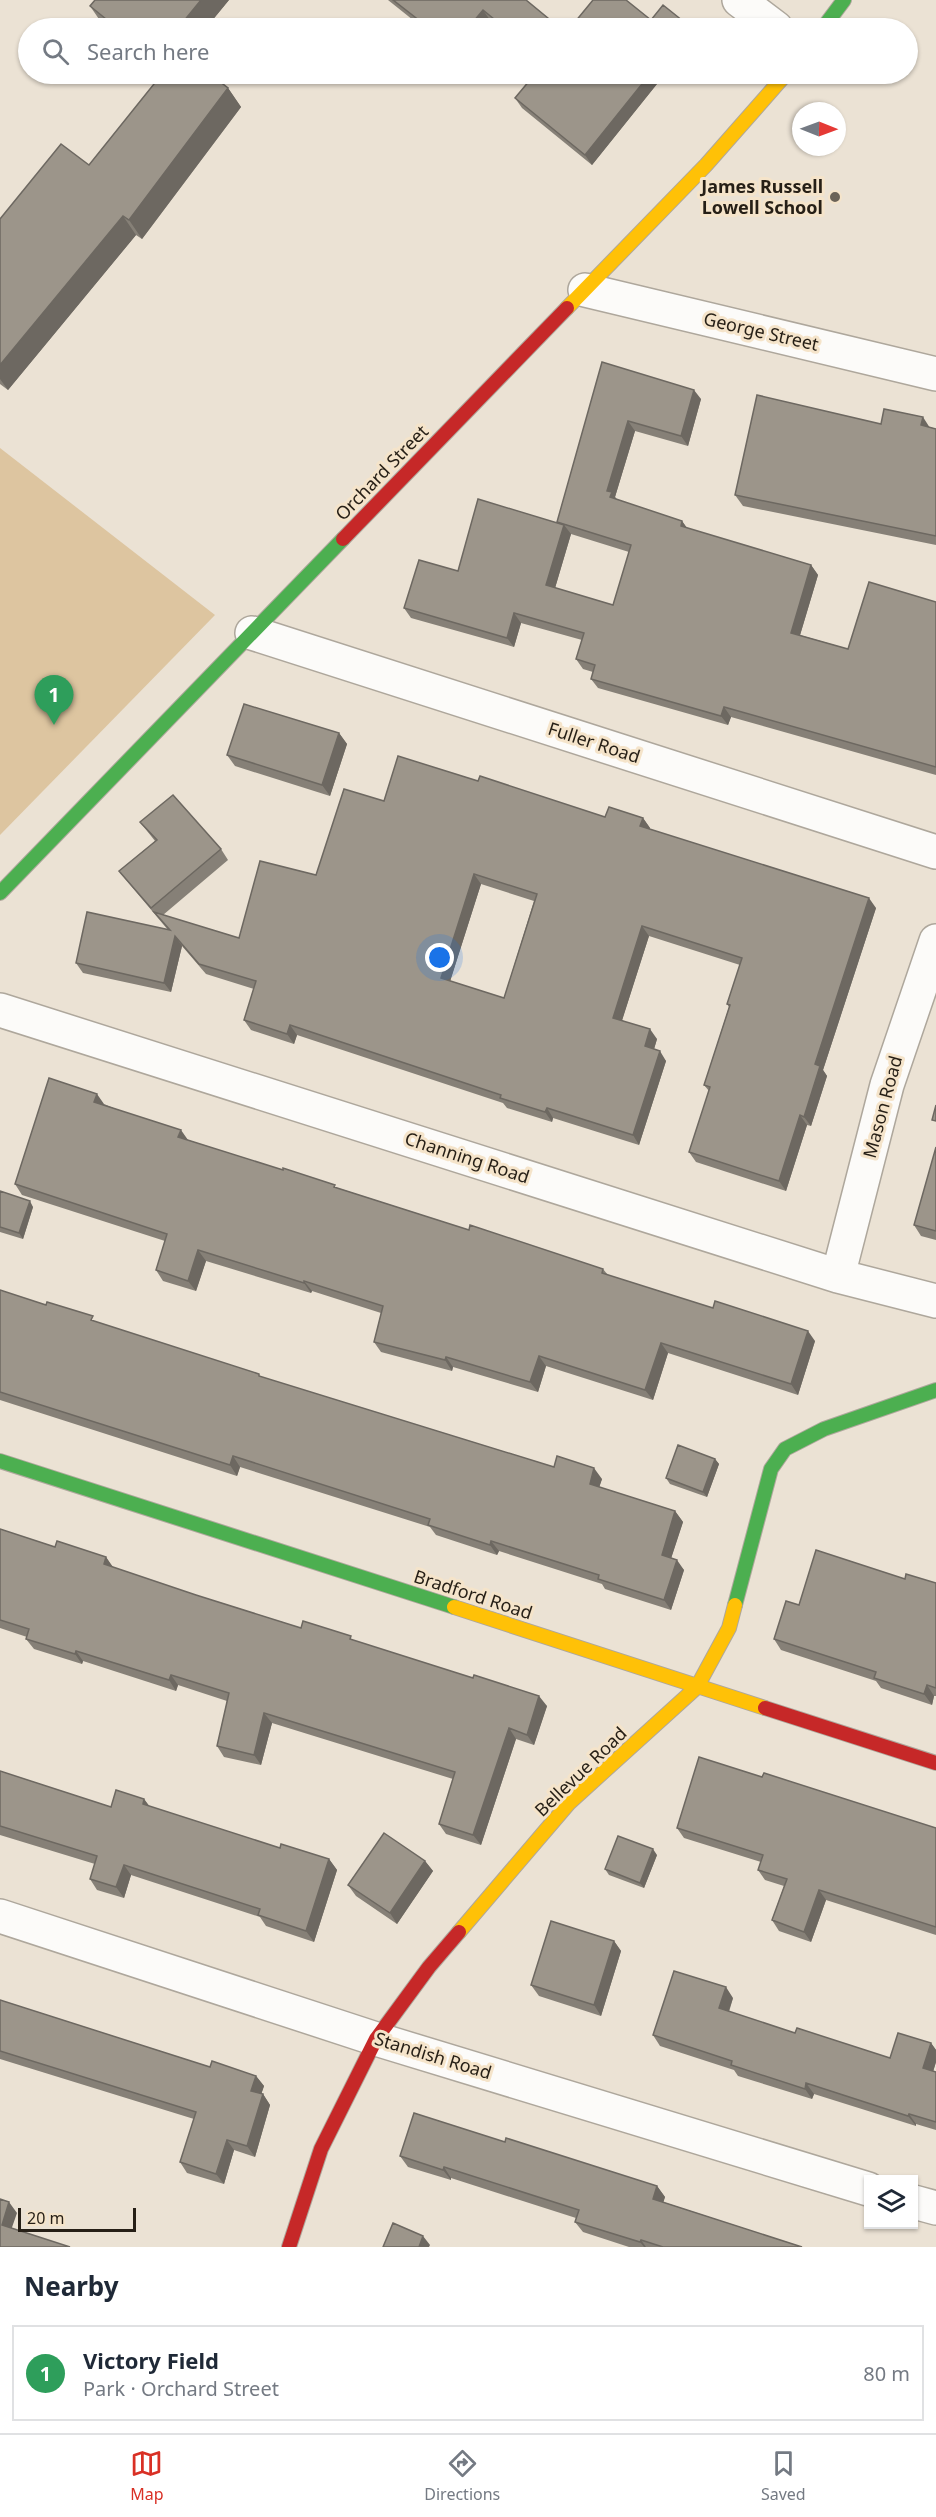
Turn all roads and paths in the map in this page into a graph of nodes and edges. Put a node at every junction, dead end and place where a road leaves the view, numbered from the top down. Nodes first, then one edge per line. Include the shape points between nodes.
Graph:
1 (739, 0) edge
2 (844, 0) edge
3 (763, 18) edge
4 (830, 18) edge
5 (777, 84) edge
6 (585, 290) junction
7 (936, 374) edge
8 (252, 633) junction
9 (936, 852) edge
10 (0, 893) edge
11 (936, 940) edge
12 (0, 1010) edge
13 (838, 1276) junction
14 (936, 1301) edge
15 (936, 1390) edge
16 (0, 1461) edge
17 (697, 1687) junction
18 (936, 1763) edge
19 (0, 1916) edge
20 (376, 2039) junction
21 (864, 2187) edge
22 (918, 2203) edge
23 (936, 2208) edge
24 (289, 2247) edge

1 - 3 street
2 - 4 street
5 - 6 street, Orchard Street via 706,165
6 - 7 street, George Street
6 - 8 street, Orchard Street
8 - 9 street, Fuller Road
8 - 10 street, Orchard Street
11 - 13 street, Mason Road via 887,1085
12 - 13 street, Channing Road
13 - 14 street, Channing Road
15 - 17 street, Bellevue Road via 824,1429 785,1449 771,1469 729,1628
16 - 17 street, Bradford Road
17 - 18 street, Bradford Road
17 - 20 street, Bellevue Road via 569,1803 429,1967
19 - 20 street, Standish Road
20 - 21 street, Standish Road
20 - 24 street, Bellevue Road via 321,2149
22 - 23 street

